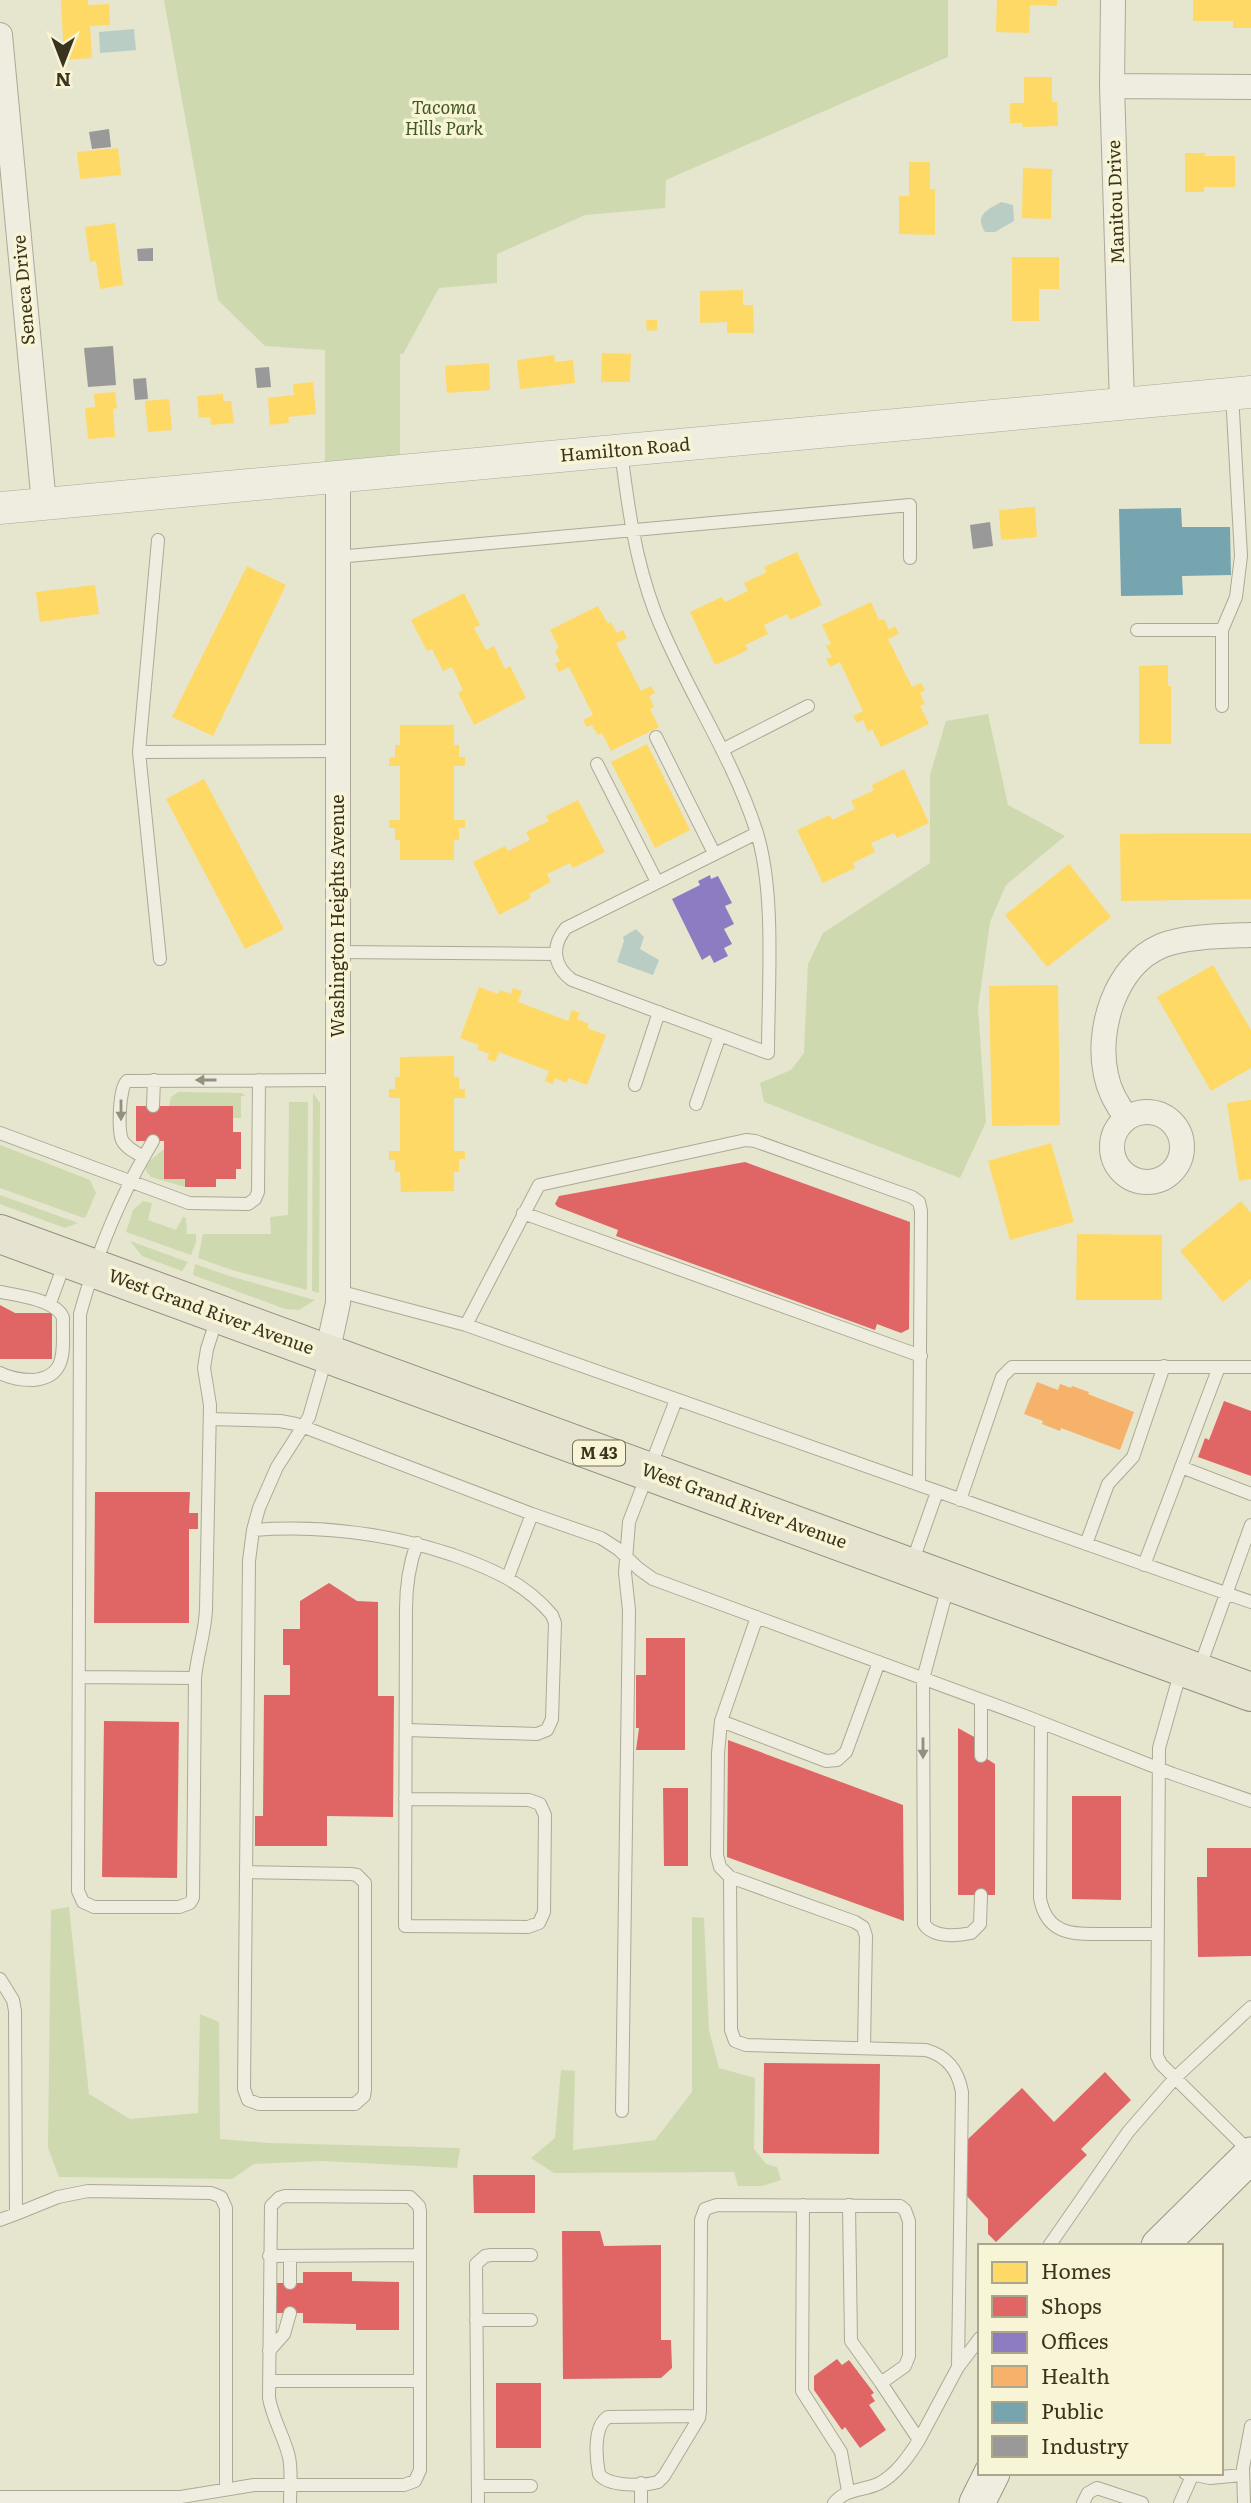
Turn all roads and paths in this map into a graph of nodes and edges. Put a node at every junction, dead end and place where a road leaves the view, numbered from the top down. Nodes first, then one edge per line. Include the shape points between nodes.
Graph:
1 (1113, 0) edge
2 (0, 35) edge
3 (1112, 86) junction
4 (1251, 87) edge
5 (1241, 393) edge
6 (1122, 404) junction
7 (621, 450) junction
8 (338, 477) junction
9 (44, 504) junction
10 (0, 508) edge
11 (631, 529) junction
12 (158, 540) dead end
13 (337, 558) junction
14 (910, 558) dead end
15 (1138, 630) dead end
16 (1222, 630) junction
17 (808, 706) dead end
18 (1222, 706) dead end
19 (656, 737) dead end
20 (722, 750) junction
21 (337, 751) junction
22 (139, 752) junction
23 (597, 764) dead end
24 (757, 832) junction
25 (714, 853) junction
26 (657, 882) junction
27 (1251, 935) edge
28 (338, 952) junction
29 (555, 954) junction
30 (160, 959) dead end
31 (659, 1012) junction
32 (720, 1035) junction
33 (154, 1080) junction
34 (259, 1080) junction
35 (338, 1080) junction
36 (635, 1085) dead end
37 (696, 1104) dead end
38 (153, 1106) dead end
39 (1126, 1118) dead end
40 (0, 1133) edge
41 (153, 1141) dead end
42 (144, 1157) junction
43 (129, 1181) junction
44 (523, 1213) junction
45 (0, 1234) edge
46 (80, 1264) junction
47 (338, 1291) junction
48 (0, 1292) edge
49 (50, 1303) junction
50 (218, 1314) junction
51 (466, 1325) junction
52 (327, 1354) junction
53 (921, 1356) junction
54 (1164, 1366) junction
55 (1219, 1367) junction
56 (1251, 1367) edge
57 (0, 1373) edge
58 (676, 1399) junction
59 (209, 1419) junction
60 (303, 1427) junction
61 (1181, 1467) junction
62 (649, 1471) junction
63 (919, 1485) junction
64 (937, 1492) junction
65 (1251, 1494) edge
66 (960, 1500) junction
67 (532, 1514) junction
68 (1251, 1525) edge
69 (253, 1530) junction
70 (417, 1543) junction
71 (1086, 1544) junction
72 (625, 1555) junction
73 (1144, 1564) junction
74 (911, 1567) junction
75 (508, 1577) junction
76 (949, 1581) junction
77 (1226, 1594) junction
78 (1251, 1602) edge
79 (757, 1617) junction
80 (879, 1662) junction
81 (1190, 1669) junction
82 (79, 1677) junction
83 (195, 1678) junction
84 (923, 1679) junction
85 (1251, 1692) edge
86 (981, 1701) junction
87 (721, 1721) junction
88 (1041, 1723) junction
89 (405, 1730) junction
90 (981, 1756) dead end
91 (1158, 1768) junction
92 (405, 1799) junction
93 (1251, 1801) edge
94 (246, 1872) junction
95 (730, 1877) junction
96 (981, 1895) dead end
97 (1157, 1934) junction
98 (0, 1979) edge
99 (1251, 2007) edge
100 (864, 2048) junction
101 (1175, 2078) junction
102 (622, 2110) dead end
103 (1251, 2154) edge
104 (803, 2205) junction
105 (849, 2205) junction
106 (16, 2214) junction
107 (0, 2220) edge
108 (1050, 2244) edge
109 (1161, 2244) edge
110 (420, 2255) junction
111 (531, 2255) dead end
112 (269, 2256) junction
113 (290, 2256) junction
114 (290, 2283) dead end
115 (290, 2313) dead end
116 (476, 2320) junction
117 (531, 2320) dead end
118 (978, 2341) edge
119 (269, 2351) junction
120 (958, 2367) junction
121 (269, 2381) junction
122 (420, 2381) junction
123 (881, 2383) junction
124 (699, 2416) junction
125 (1251, 2426) edge
126 (919, 2440) junction
127 (991, 2475) edge
128 (1189, 2475) edge
129 (1242, 2476) junction
130 (641, 2483) junction
131 (290, 2485) junction
132 (478, 2486) junction
133 (531, 2486) dead end
134 (226, 2489) junction
135 (848, 2491) junction
136 (0, 2497) edge
137 (290, 2503) edge
138 (478, 2503) edge
139 (641, 2503) edge
140 (834, 2503) edge
141 (977, 2503) edge
142 (1083, 2503) edge
143 (1142, 2503) edge
144 (1180, 2503) edge
145 (1244, 2503) edge

1 - 3 street, Manitou Drive
2 - 9 street, Seneca Drive
3 - 4 street
3 - 6 street, Manitou Drive
5 - 6 street, Hamilton Road
5 - 16 lane via 1241,556 1236,597
6 - 7 street, Hamilton Road
7 - 8 street, Hamilton Road
7 - 11 lane
8 - 9 street, Hamilton Road
8 - 13 street, Washington Heights Avenue
9 - 10 street, Hamilton Road
11 - 13 lane
11 - 14 lane via 910,505
11 - 20 lane via 656,613
12 - 22 lane
13 - 21 street, Washington Heights Avenue
15 - 16 lane
16 - 18 lane
17 - 20 lane
19 - 25 lane
20 - 24 lane
21 - 22 lane
21 - 28 street, Washington Heights Avenue
22 - 30 lane
23 - 26 lane
24 - 25 lane
24 - 32 lane via 768,910 768,1053
25 - 26 lane
26 - 29 lane via 566,928
27 - 39 street via 1161,946 1139,962 1120,986 1108,1013 1103,1061 1112,1094
28 - 29 lane
28 - 35 street, Washington Heights Avenue
29 - 31 lane via 572,980
31 - 32 lane
31 - 36 lane
32 - 37 lane
34 -> 33 lane
33 - 38 lane
33 -> 42 lane via 127,1081 121,1090 121,1136 127,1147
34 - 35 lane
34 - 43 lane via 258,1192 253,1202 194,1204
35 - 47 street, Washington Heights Avenue
40 - 43 lane
41 - 42 lane
42 - 43 lane
43 - 46 lane
44 - 51 lane
44 - 53 lane
44 - 53 lane via 537,1187 546,1182 748,1140 898,1192 916,1199 921,1211
45 - 46 main road, West Grand River Avenue / M 43
46 - 49 lane
46 - 50 main road, West Grand River Avenue / M 43
46 - 82 lane
47 - 51 lane
47 - 52 street, Washington Heights Avenue
48 - 49 lane
49 - 57 lane via 62,1315 59,1368 38,1379 15,1379
50 - 52 main road, West Grand River Avenue / M 43
50 - 59 lane via 205,1358
51 - 58 lane
52 - 60 lane
52 - 62 main road, West Grand River Avenue / M 43
53 - 63 lane
54 - 55 lane
54 - 66 lane via 1008,1369
54 - 71 lane via 1133,1457 1108,1483
55 - 56 lane
55 - 61 lane
58 - 62 lane
58 - 63 lane
59 - 60 lane via 280,1421
59 - 83 lane via 206,1619
60 - 67 lane
60 - 69 lane via 276,1467
61 - 65 lane
61 - 73 lane
62 - 72 lane via 629,1522
62 - 74 main road, West Grand River Avenue / M 43
63 - 64 lane
64 - 66 lane
64 - 74 lane
66 - 71 lane
67 - 72 lane via 601,1538
67 - 75 lane
68 - 77 lane
69 - 70 lane via 337,1529
69 - 94 lane
70 - 75 lane
70 - 89 lane via 406,1592
71 - 73 lane
72 - 79 lane via 653,1579
72 - 102 lane via 629,1610
73 - 77 lane
74 - 76 main road, West Grand River Avenue / M 43
75 - 89 lane via 554,1619 551,1725 537,1734
76 - 81 main road, West Grand River Avenue / M 43
76 - 84 lane
77 - 78 lane
77 - 81 lane
79 - 80 lane
79 - 87 lane
80 - 84 lane
80 - 87 lane via 846,1752 838,1760 826,1761
81 - 85 main road, West Grand River Avenue / M 43
81 - 91 lane via 1161,1734
82 - 83 lane
82 - 83 lane via 79,1891 83,1902 94,1907 179,1907 193,1898
84 - 86 lane
84 -> 96 lane via 924,1924 938,1934 971,1933 980,1924
86 - 88 lane
86 - 90 lane
87 - 95 lane via 717,1855 720,1867
88 - 91 lane
88 - 97 lane via 1040,1898 1046,1917 1060,1929 1076,1934
89 - 92 lane
91 - 93 lane
91 - 97 lane
92 - 92 lane via 529,1800 540,1804 545,1815 544,1912 539,1923 528,1927 405,1926
94 - 94 lane via 245,2095 259,2104 355,2104 365,2090 365,1883 351,1874
95 - 100 lane via 863,1927
95 - 100 lane via 731,2030 735,2041
97 - 101 lane via 1157,2056
98 - 106 lane via 15,2011
99 - 101 lane
100 - 120 lane via 936,2053 952,2066 960,2082
101 - 103 lane
101 - 108 lane via 1128,2132
103 - 109 main road
104 - 105 lane
104 - 124 lane via 717,2204 702,2214
104 - 135 lane via 802,2391 841,2452
105 - 123 lane via 851,2341
105 - 123 lane via 900,2206 908,2215 908,2360
106 - 107 lane
106 - 134 lane via 58,2197 88,2192 211,2193 221,2197 226,2208
110 - 112 lane via 420,2211 410,2197 285,2196 271,2206
110 - 113 lane
110 - 122 lane
111 - 116 lane via 480,2259 475,2270
112 - 113 lane
112 - 119 lane
113 - 114 lane
115 - 119 lane via 284,2334
116 - 117 lane
116 - 132 lane
118 - 120 lane
119 - 121 lane
120 - 126 lane
121 - 122 lane
121 - 131 lane via 272,2414 288,2455
122 - 131 lane via 420,2470 415,2481 404,2485
123 - 126 lane
124 - 130 lane via 662,2479
124 - 130 lane via 614,2416 603,2420 598,2431 599,2474 608,2482
125 - 129 lane
126 - 135 lane via 885,2480
127 - 141 main road
128 - 129 lane
128 - 144 lane
129 - 145 lane
130 - 139 lane
131 - 134 lane
131 - 137 lane
132 - 133 lane
132 - 138 lane
134 - 136 lane via 181,2497
135 - 140 lane
142 - 143 lane via 1088,2493 1102,2488

